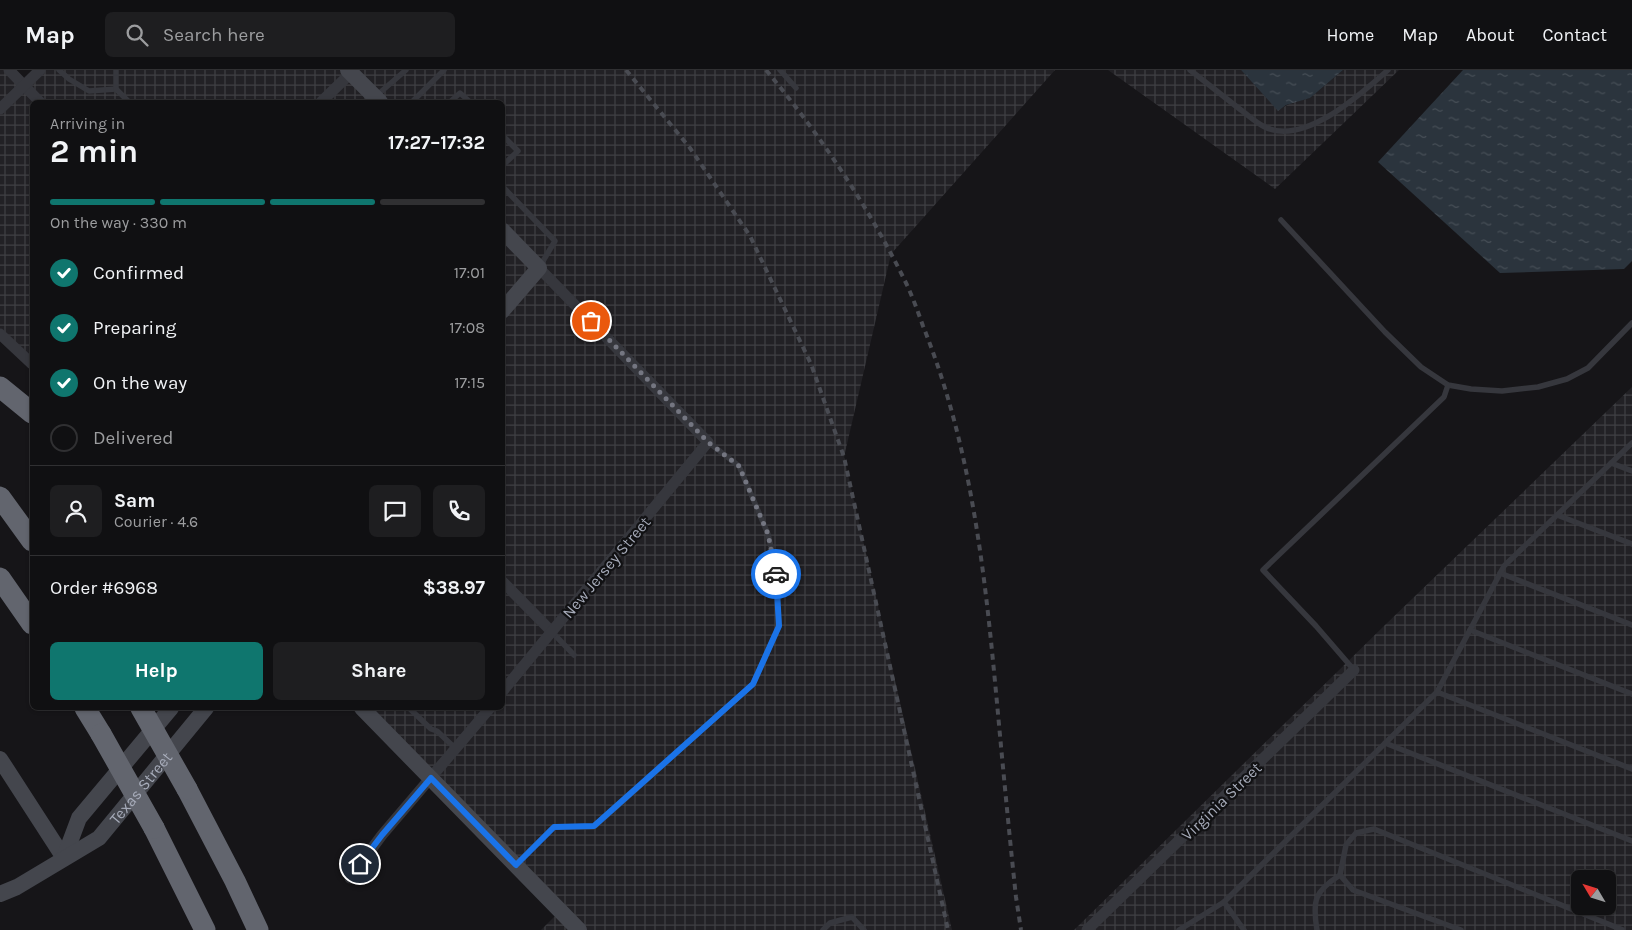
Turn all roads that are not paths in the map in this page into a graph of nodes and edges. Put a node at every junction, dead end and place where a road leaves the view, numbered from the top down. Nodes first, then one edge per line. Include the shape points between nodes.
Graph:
1 (9, 70) edge
2 (40, 70) edge
3 (59, 70) edge
4 (116, 70) edge
5 (406, 70) edge
6 (444, 70) edge
7 (780, 70) edge
8 (1190, 70) edge
9 (1388, 70) edge
10 (351, 71) edge
11 (24, 86) junction
12 (796, 88) dead end
13 (116, 89) junction
14 (38, 100) edge
15 (127, 100) edge
16 (322, 100) edge
17 (377, 100) edge
18 (414, 100) edge
19 (452, 100) edge
20 (468, 100) edge
21 (0, 109) edge
22 (505, 138) edge
23 (505, 163) edge
24 (505, 189) edge
25 (1281, 220) dead end
26 (505, 233) edge
27 (539, 268) junction
28 (505, 308) edge
29 (1632, 323) edge
30 (0, 334) edge
31 (30, 362) edge
32 (1448, 385) junction
33 (0, 387) edge
34 (30, 411) edge
35 (708, 442) junction
36 (1632, 443) edge
37 (1611, 463) junction
38 (1632, 471) edge
39 (0, 497) edge
40 (1557, 515) junction
41 (30, 538) edge
42 (1632, 544) edge
43 (1500, 572) junction
44 (0, 578) edge
45 (505, 584) edge
46 (30, 621) edge
47 (1632, 625) edge
48 (1470, 630) junction
49 (552, 632) junction
50 (574, 655) dead end
51 (1354, 670) joint
52 (505, 688) edge
53 (1437, 692) junction
54 (1632, 694) edge
55 (86, 710) edge
56 (142, 710) edge
57 (169, 710) edge
58 (204, 710) edge
59 (367, 710) edge
60 (411, 710) edge
61 (488, 710) edge
62 (1385, 743) junction
63 (456, 749) junction
64 (0, 759) edge
65 (1632, 769) edge
66 (431, 778) junction
67 (1632, 841) edge
68 (64, 858) junction
69 (516, 865) junction
70 (1340, 875) junction
71 (350, 878) dead end
72 (0, 894) edge
73 (1224, 902) junction
74 (573, 928) edge
75 (206, 930) edge
76 (258, 930) edge
77 (823, 930) edge
78 (864, 930) edge
79 (1087, 930) edge
80 (1179, 930) edge
81 (1244, 930) edge
82 (1317, 930) edge
83 (1461, 930) edge
84 (1623, 930) edge

1 - 11 street
2 - 11 street
3 - 13 lane via 89,91
4 - 13 lane
5 - 17 lane
6 - 18 lane
7 - 12 lane
8 - 9 lane via 1263,126 1278,132 1300,130 1332,114
10 - 16 street
10 - 17 street
11 - 14 street
11 - 21 street
13 - 15 lane
19 - 20 lane via 460,93
22 - 23 lane via 518,150
24 - 27 lane via 555,241
25 - 32 lane via 1385,332 1421,367
26 - 27 street
27 - 28 street
27 - 35 street
29 - 32 lane via 1588,368 1567,379 1538,387 1502,391
30 - 31 street
32 - 51 lane via 1444,397 1263,570
33 - 34 highway
35 - 49 street, New Jersey Street
35 - 69 lane via 739,466 768,534 776,568 779,626 753,684 594,826 554,827
36 - 37 lane
37 - 38 lane
37 - 40 lane
39 - 41 highway
40 - 42 lane
40 - 43 lane
43 - 47 lane
43 - 48 lane
44 - 46 highway
45 - 49 street
48 - 53 lane
48 - 54 lane
49 - 50 lane
49 - 52 street, New Jersey Street
51 - 79 street, Virginia Street
53 - 62 lane
53 - 65 lane
55 - 75 highway, bridge via 154,828
56 - 76 highway, bridge via 187,789
57 - 68 street, Texas Street via 79,818
58 - 68 street, Texas Street via 98,838
59 - 66 street
60 - 63 lane
61 - 63 street
62 - 67 lane
62 - 73 lane
63 - 66 street
64 - 68 street
66 - 69 street
66 - 71 street
68 - 72 street, Texas Street
69 - 74 street
70 - 82 lane via 1325,884 1314,903
70 - 83 lane via 1353,890
70 - 84 lane via 1346,845 1356,833 1374,829
73 - 80 lane
73 - 81 lane
77 - 78 lane via 830,923 852,917

